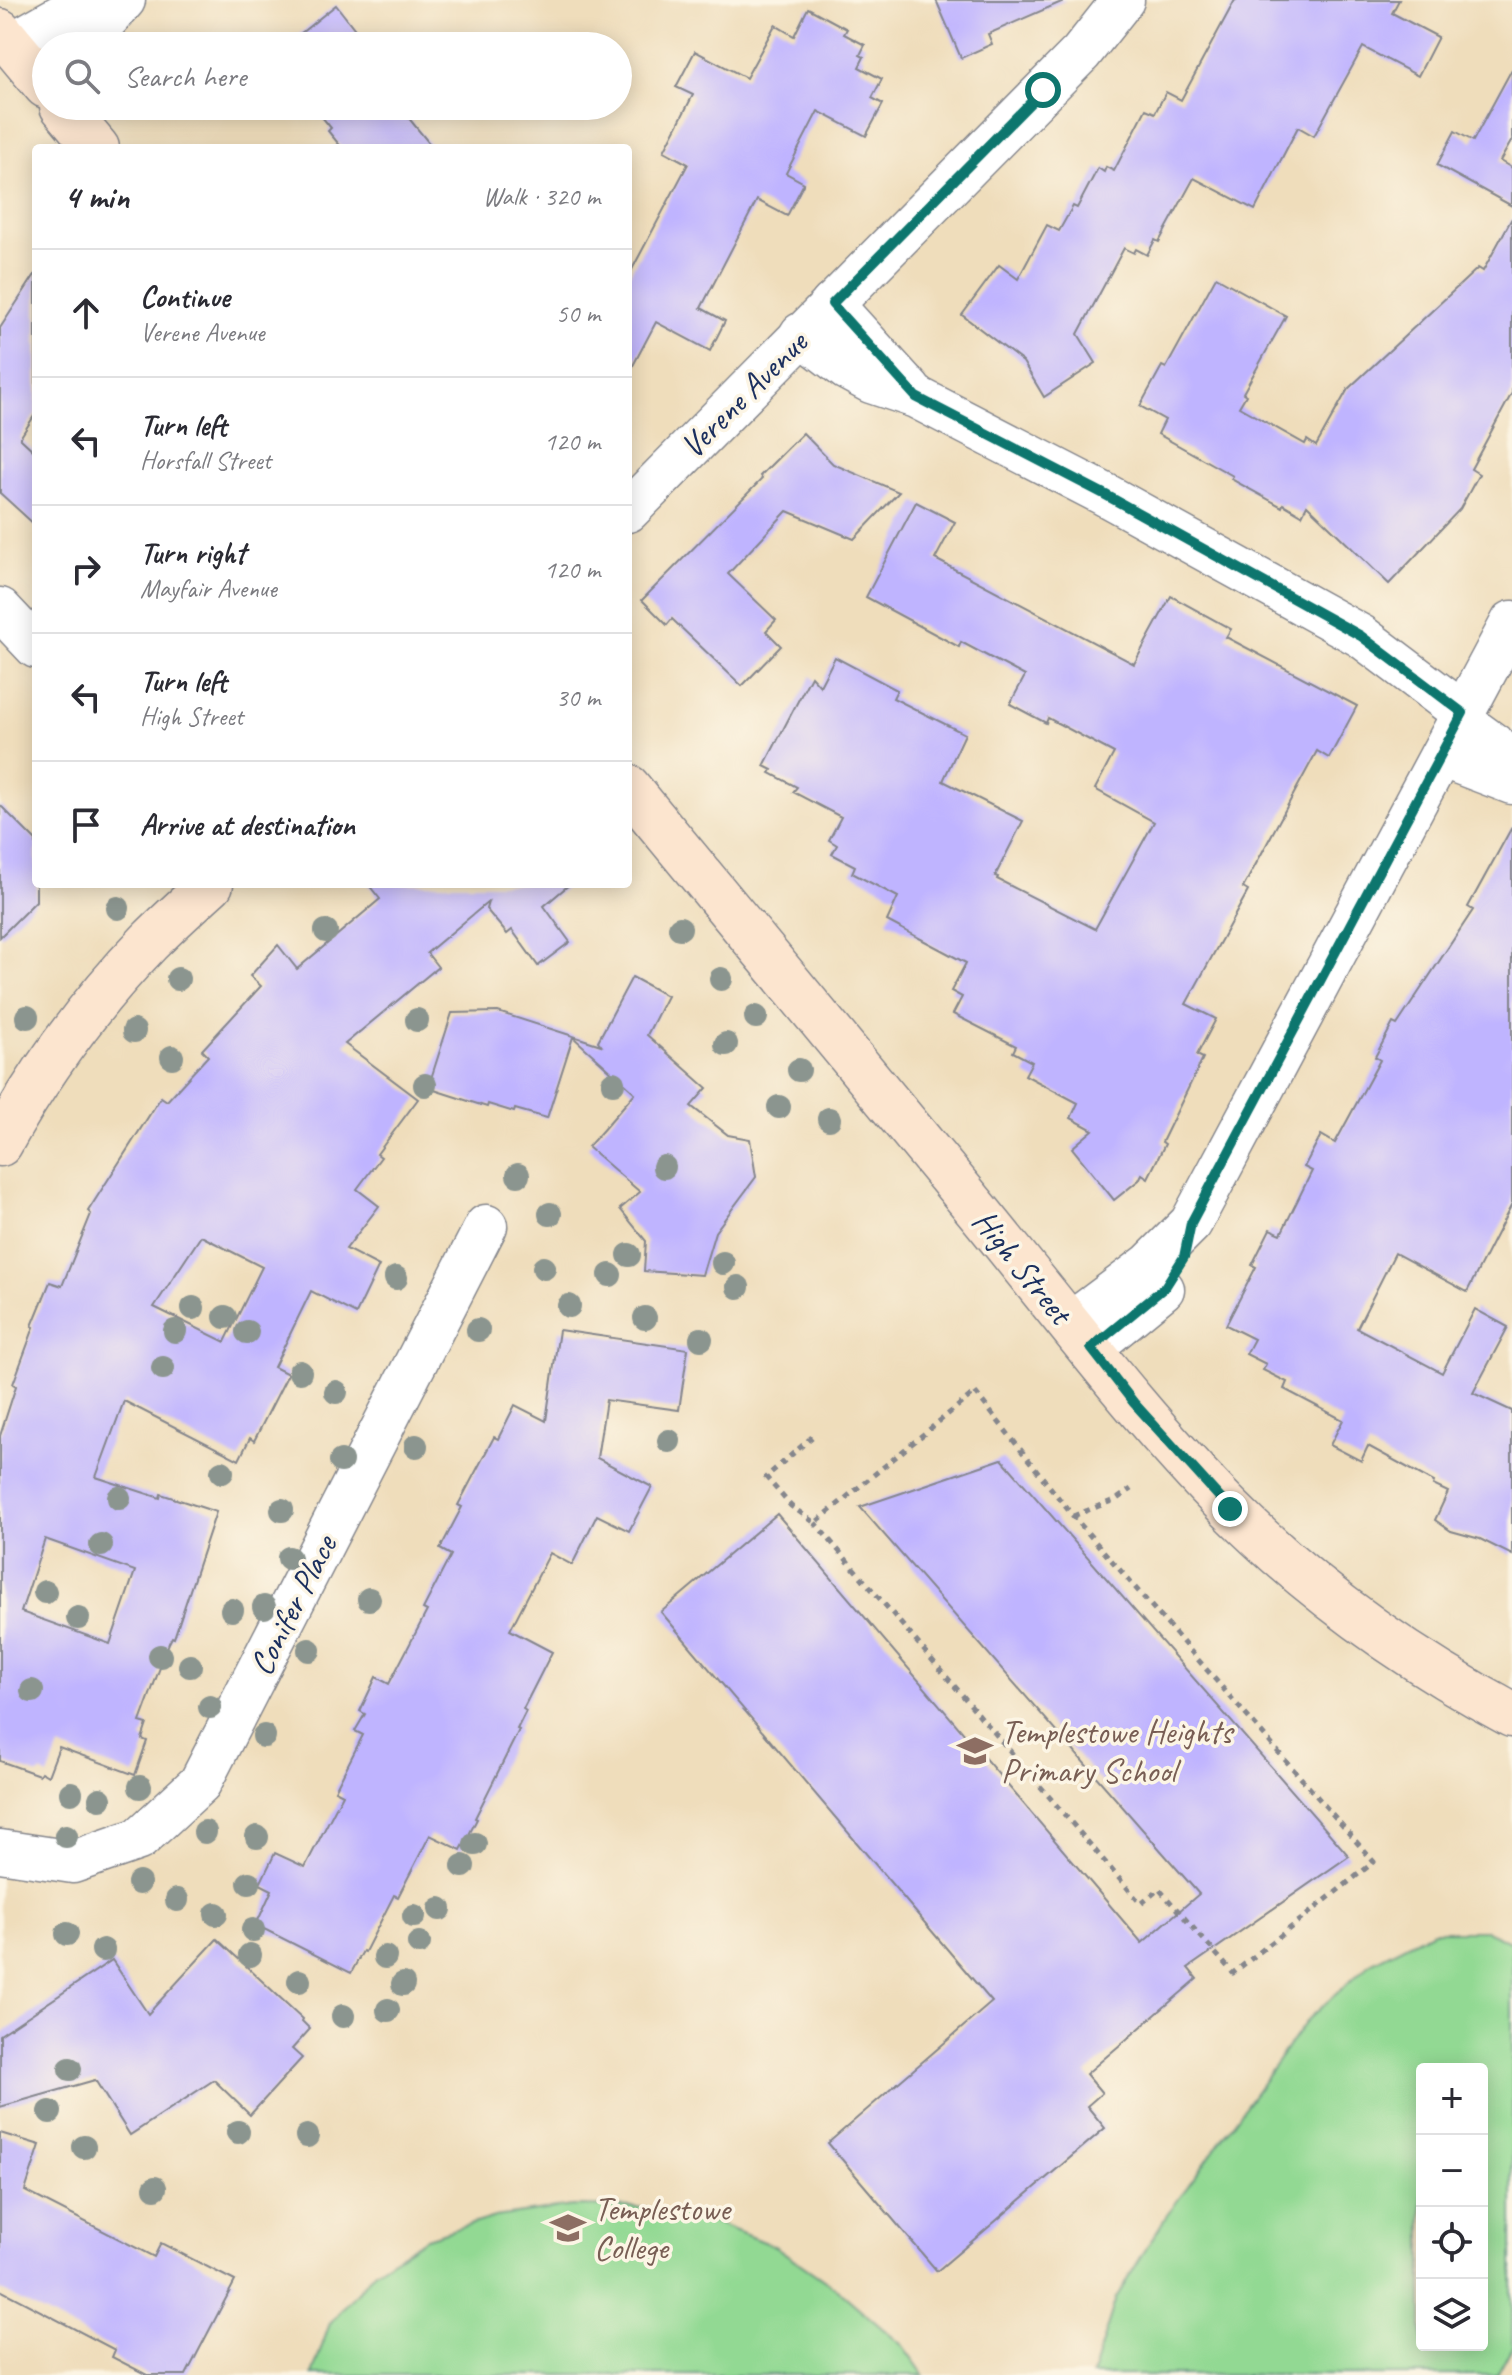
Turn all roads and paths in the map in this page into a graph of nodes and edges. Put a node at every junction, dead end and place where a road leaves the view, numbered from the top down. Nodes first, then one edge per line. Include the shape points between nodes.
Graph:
1 (89, 0) edge
2 (124, 0) edge
3 (1123, 0) edge
4 (95, 32) edge
5 (5, 37) edge
6 (32, 69) edge
7 (74, 120) edge
8 (94, 144) edge
9 (832, 304) junction
10 (801, 334) junction
11 (916, 397) junction
12 (632, 507) edge
13 (0, 609) edge
14 (1512, 622) edge
15 (32, 643) edge
16 (1468, 704) junction
17 (1441, 756) junction
18 (1512, 758) edge
19 (1512, 783) edge
20 (632, 792) edge
21 (207, 888) edge
22 (0, 1144) edge
23 (486, 1226) dead end
24 (1081, 1336) junction
25 (812, 1437) dead end
26 (1131, 1489) dead end
27 (1073, 1516) junction
28 (815, 1523) junction
29 (1512, 1715) edge
30 (0, 1851) edge

1 - 5 street
2 - 4 street
3 - 9 street, Verene Avenue via 1081,53
5 - 6 main road
7 - 8 main road
9 - 10 street, Verene Avenue
9 - 11 street
10 - 11 street via 847,369
10 - 12 street, Verene Avenue
11 - 16 street via 1361,636
13 - 15 street
14 - 16 street
16 - 17 street
16 - 18 street
17 - 19 street
17 - 24 street via 1191,1223
20 - 24 main road, High Street
21 - 22 main road via 148,943 76,1026
23 - 30 street, Conifer Place via 200,1783 139,1839 73,1862
24 - 29 main road, High Street via 1181,1456 1276,1552 1378,1634
25 - 28 path via 766,1477 791,1506
26 - 27 path
27 - 28 path via 975,1392
27 - 28 path via 1374,1862 1233,1973 1159,1889 1141,1904

